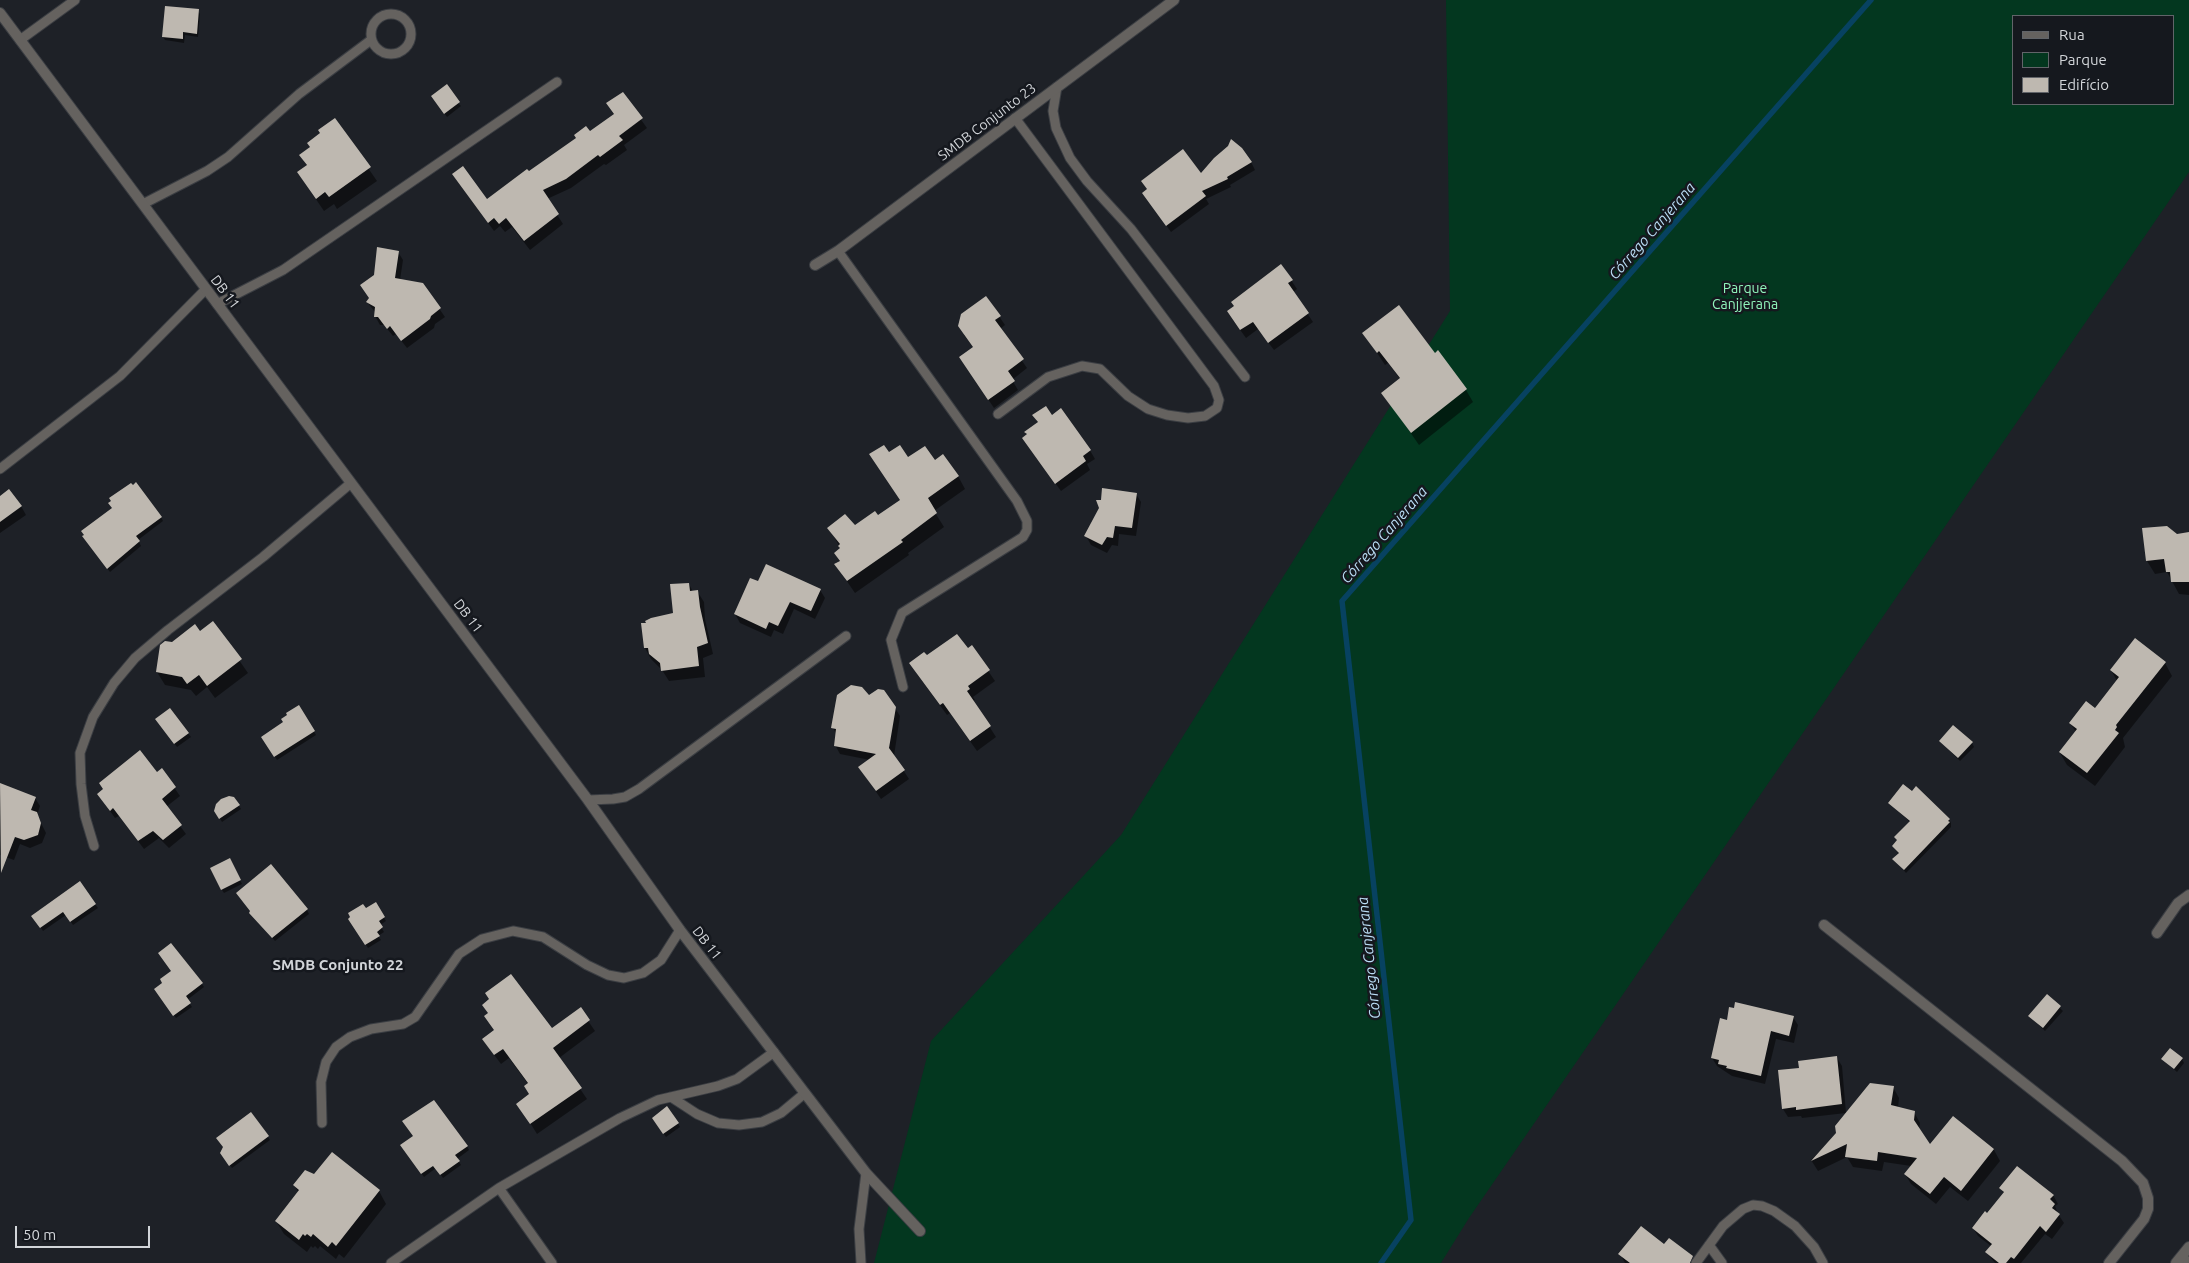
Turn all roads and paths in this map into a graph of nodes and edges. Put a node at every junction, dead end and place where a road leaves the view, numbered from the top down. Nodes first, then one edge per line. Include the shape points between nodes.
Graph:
1 (74, 0) edge
2 (1174, 0) edge
3 (0, 13) edge
4 (20, 40) junction
5 (371, 40) junction
6 (557, 82) dead end
7 (1057, 87) junction
8 (1015, 118) junction
9 (143, 204) junction
10 (838, 251) junction
11 (815, 264) dead end
12 (206, 289) junction
13 (217, 304) junction
14 (1245, 377) dead end
15 (998, 414) dead end
16 (0, 469) edge
17 (351, 484) junction
18 (846, 636) dead end
19 (903, 687) dead end
20 (588, 800) junction
21 (94, 846) dead end
22 (2189, 895) edge
23 (1824, 925) dead end
24 (680, 930) junction
25 (2157, 933) dead end
26 (774, 1052) junction
27 (805, 1093) junction
28 (671, 1097) junction
29 (322, 1123) dead end
30 (866, 1173) junction
31 (499, 1188) junction
32 (920, 1230) dead end
33 (1709, 1245) junction
34 (2189, 1247) edge
35 (2182, 1261) edge
36 (391, 1263) edge
37 (552, 1263) edge
38 (861, 1263) edge
39 (1696, 1263) edge
40 (1722, 1263) edge
41 (1823, 1263) edge
42 (2109, 1263) edge

1 - 4 lane
2 - 7 street, SMDB Conjunto 23
3 - 4 street, DB 11
4 - 9 street, DB 11
5 - 5 lane via 380,51 394,55 406,48 412,36 408,22 396,14 382,15 372,26
5 - 9 lane via 299,94 228,157
6 - 13 lane via 283,270
7 - 8 street, SMDB Conjunto 23
7 - 14 lane via 1053,111 1056,128 1070,158 1131,229
8 - 10 street, SMDB Conjunto 23
8 - 15 lane via 1214,386 1219,400 1217,408 1205,416 1167,415 1148,409 1128,396 1100,368 1082,366 1048,377
9 - 12 street, DB 11
10 - 11 street, SMDB Conjunto 23
10 - 19 lane via 1017,501 1028,521 1023,537 902,613 891,640
12 - 13 street, DB 11
12 - 16 lane via 120,376
13 - 17 street, DB 11
17 - 20 street, DB 11
17 - 21 lane via 168,630 135,658 114,683 93,717 80,753 85,816
18 - 20 lane via 639,789 614,800
20 - 24 street, DB 11
22 - 25 street via 2178,903
23 - 42 street via 2122,1161 2143,1183 2148,1198 2144,1219
24 - 26 street, DB 11
24 - 29 lane via 662,960 643,973 624,978 587,965 543,937 513,931 482,939 459,954 415,1017 403,1024 350,1037 336,1047 326,1062 321,1082
26 - 27 street, DB 11
26 - 28 lane via 737,1079
27 - 28 lane via 781,1113 762,1122 739,1124 718,1123
27 - 30 street, DB 11
28 - 31 lane via 641,1107
30 - 32 street, DB 11
30 - 38 lane via 859,1229
31 - 36 lane
31 - 37 lane
33 - 39 lane
33 - 40 lane
33 - 41 lane via 1734,1215 1753,1205 1762,1206 1795,1226
34 - 35 street

